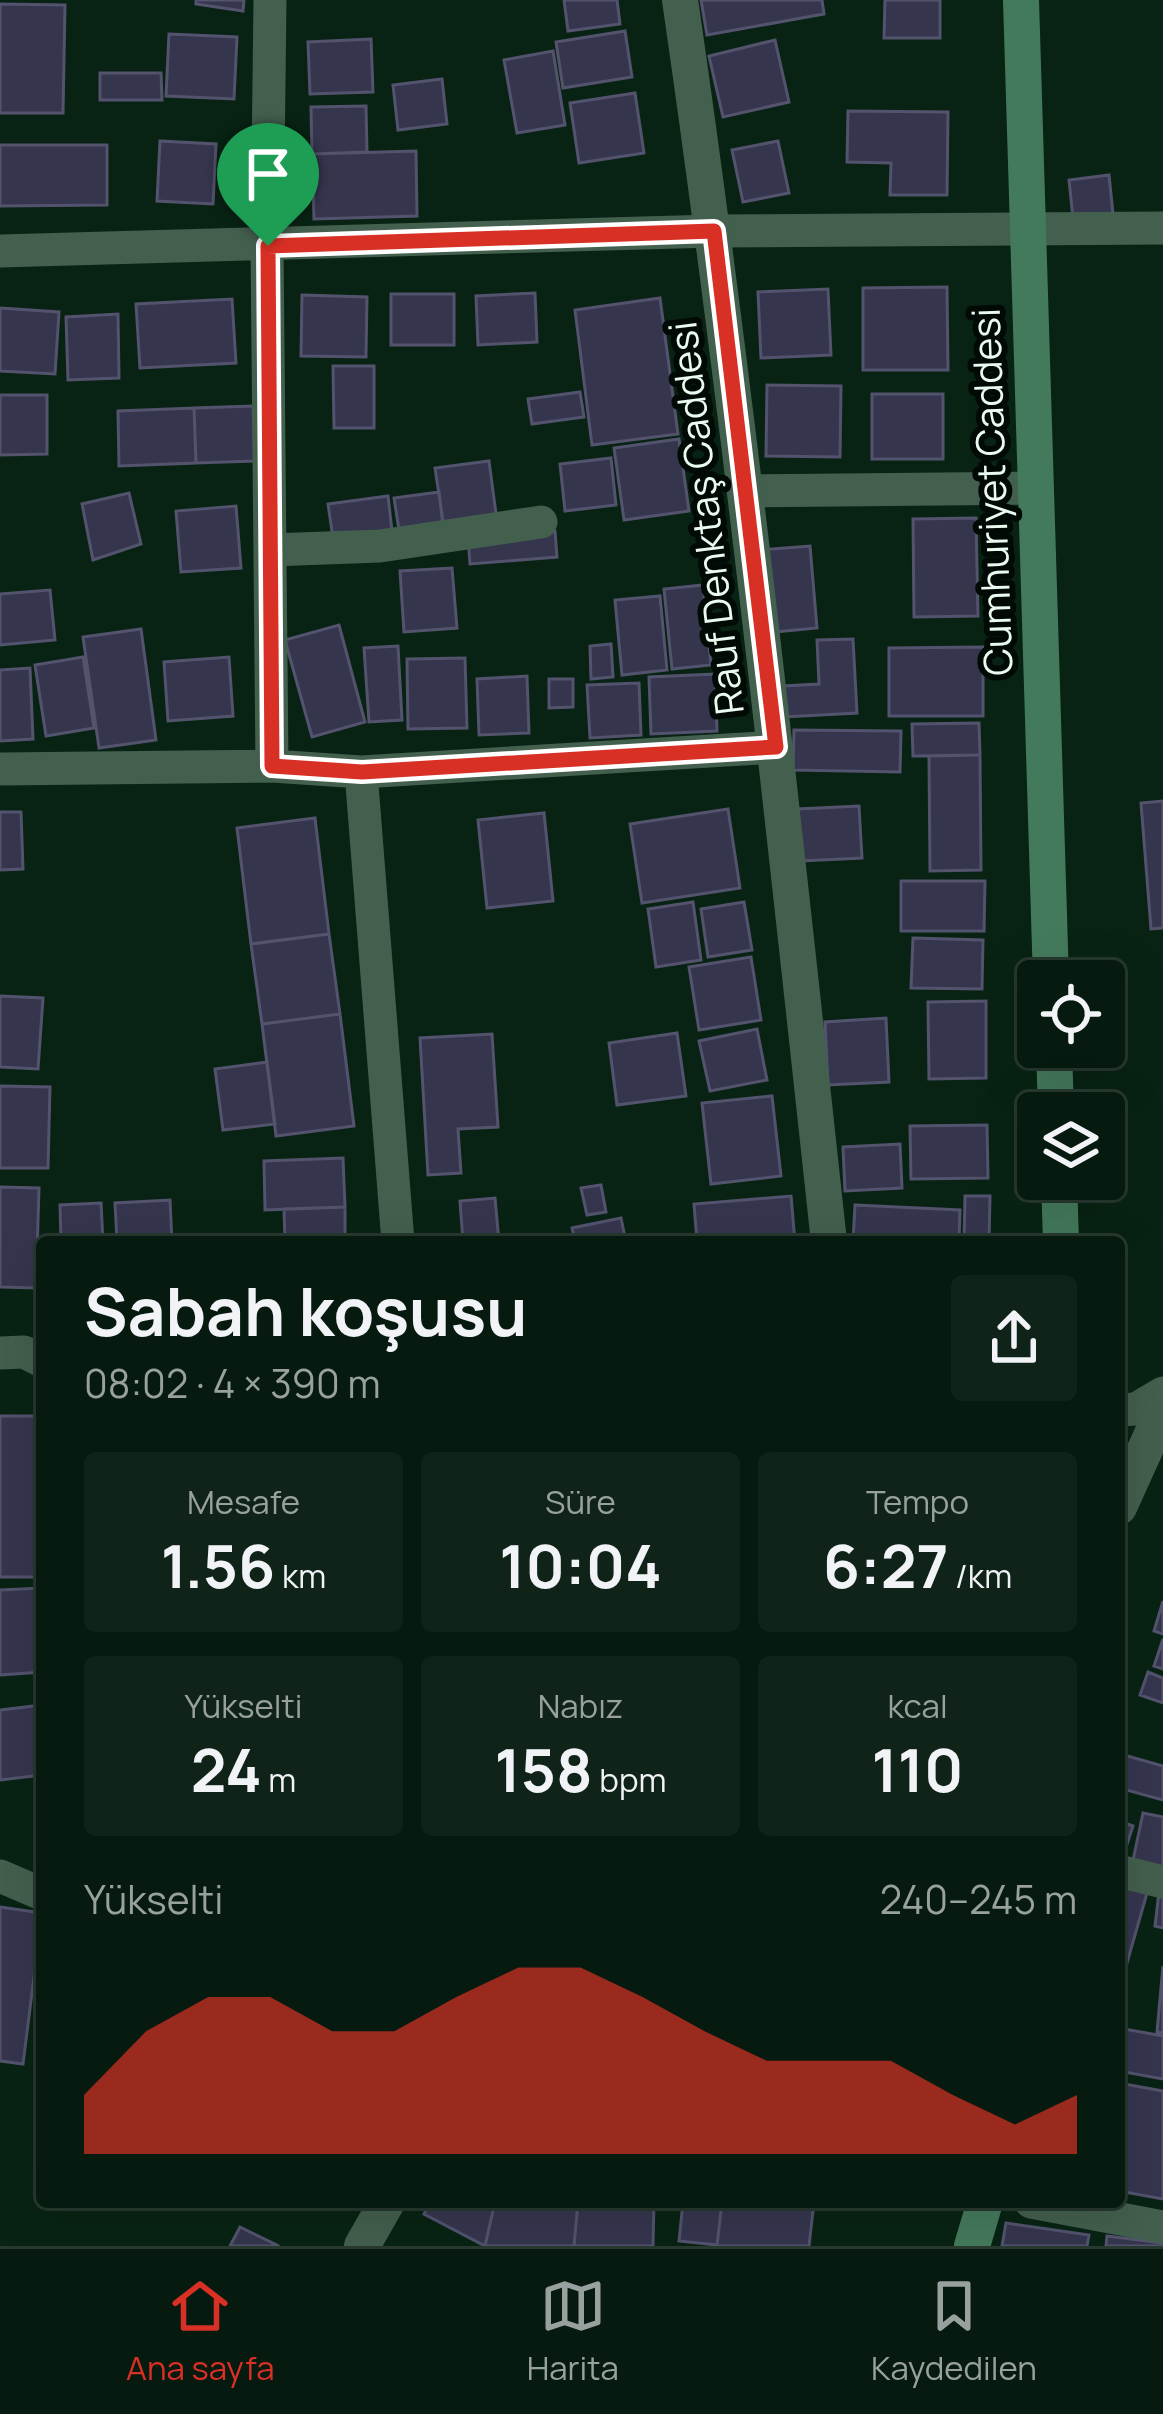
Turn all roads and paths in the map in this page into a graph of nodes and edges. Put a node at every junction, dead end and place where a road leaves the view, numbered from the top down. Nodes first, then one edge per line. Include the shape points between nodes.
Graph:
1 (270, 0) edge
2 (680, 0) edge
3 (1021, 0) edge
4 (1163, 228) edge
5 (1026, 230) junction
6 (714, 231) junction
7 (268, 246) junction
8 (0, 251) edge
9 (1033, 488) junction
10 (742, 491) junction
11 (541, 522) dead end
12 (271, 550) junction
13 (776, 747) junction
14 (272, 766) junction
15 (0, 769) edge
16 (362, 772) junction
17 (1050, 960) edge
18 (1060, 1200) edge
19 (398, 1236) edge
20 (828, 1236) edge
21 (1061, 1236) edge
22 (0, 1353) edge
23 (36, 1358) edge
24 (1163, 1393) edge
25 (1125, 1410) edge
26 (1163, 1410) edge
27 (1125, 1494) edge
28 (1125, 1872) edge
29 (0, 1876) edge
30 (1163, 1882) edge
31 (36, 1891) edge
32 (384, 2208) edge
33 (983, 2208) edge
34 (1063, 2208) edge
35 (1163, 2227) edge
36 (362, 2246) edge
37 (972, 2246) edge

1 - 7 street
2 - 6 street, Rauf Denktaş Caddesi
3 - 5 main road, Cumhuriyet Caddesi
4 - 5 street
5 - 6 street
5 - 9 main road, Cumhuriyet Caddesi
6 - 7 street
6 - 10 street, Rauf Denktaş Caddesi
7 - 8 street
7 - 12 street
9 - 10 street
9 - 17 main road, Cumhuriyet Caddesi
10 - 13 street, Rauf Denktaş Caddesi
11 - 12 street via 380,545
12 - 14 street
13 - 16 street
13 - 20 street, Rauf Denktaş Caddesi
14 - 15 street
14 - 16 street
16 - 19 street
18 - 21 main road
22 - 23 street
24 - 25 street
26 - 27 street
28 - 30 street
29 - 31 street
32 - 36 street
33 - 37 main road
34 - 35 street

